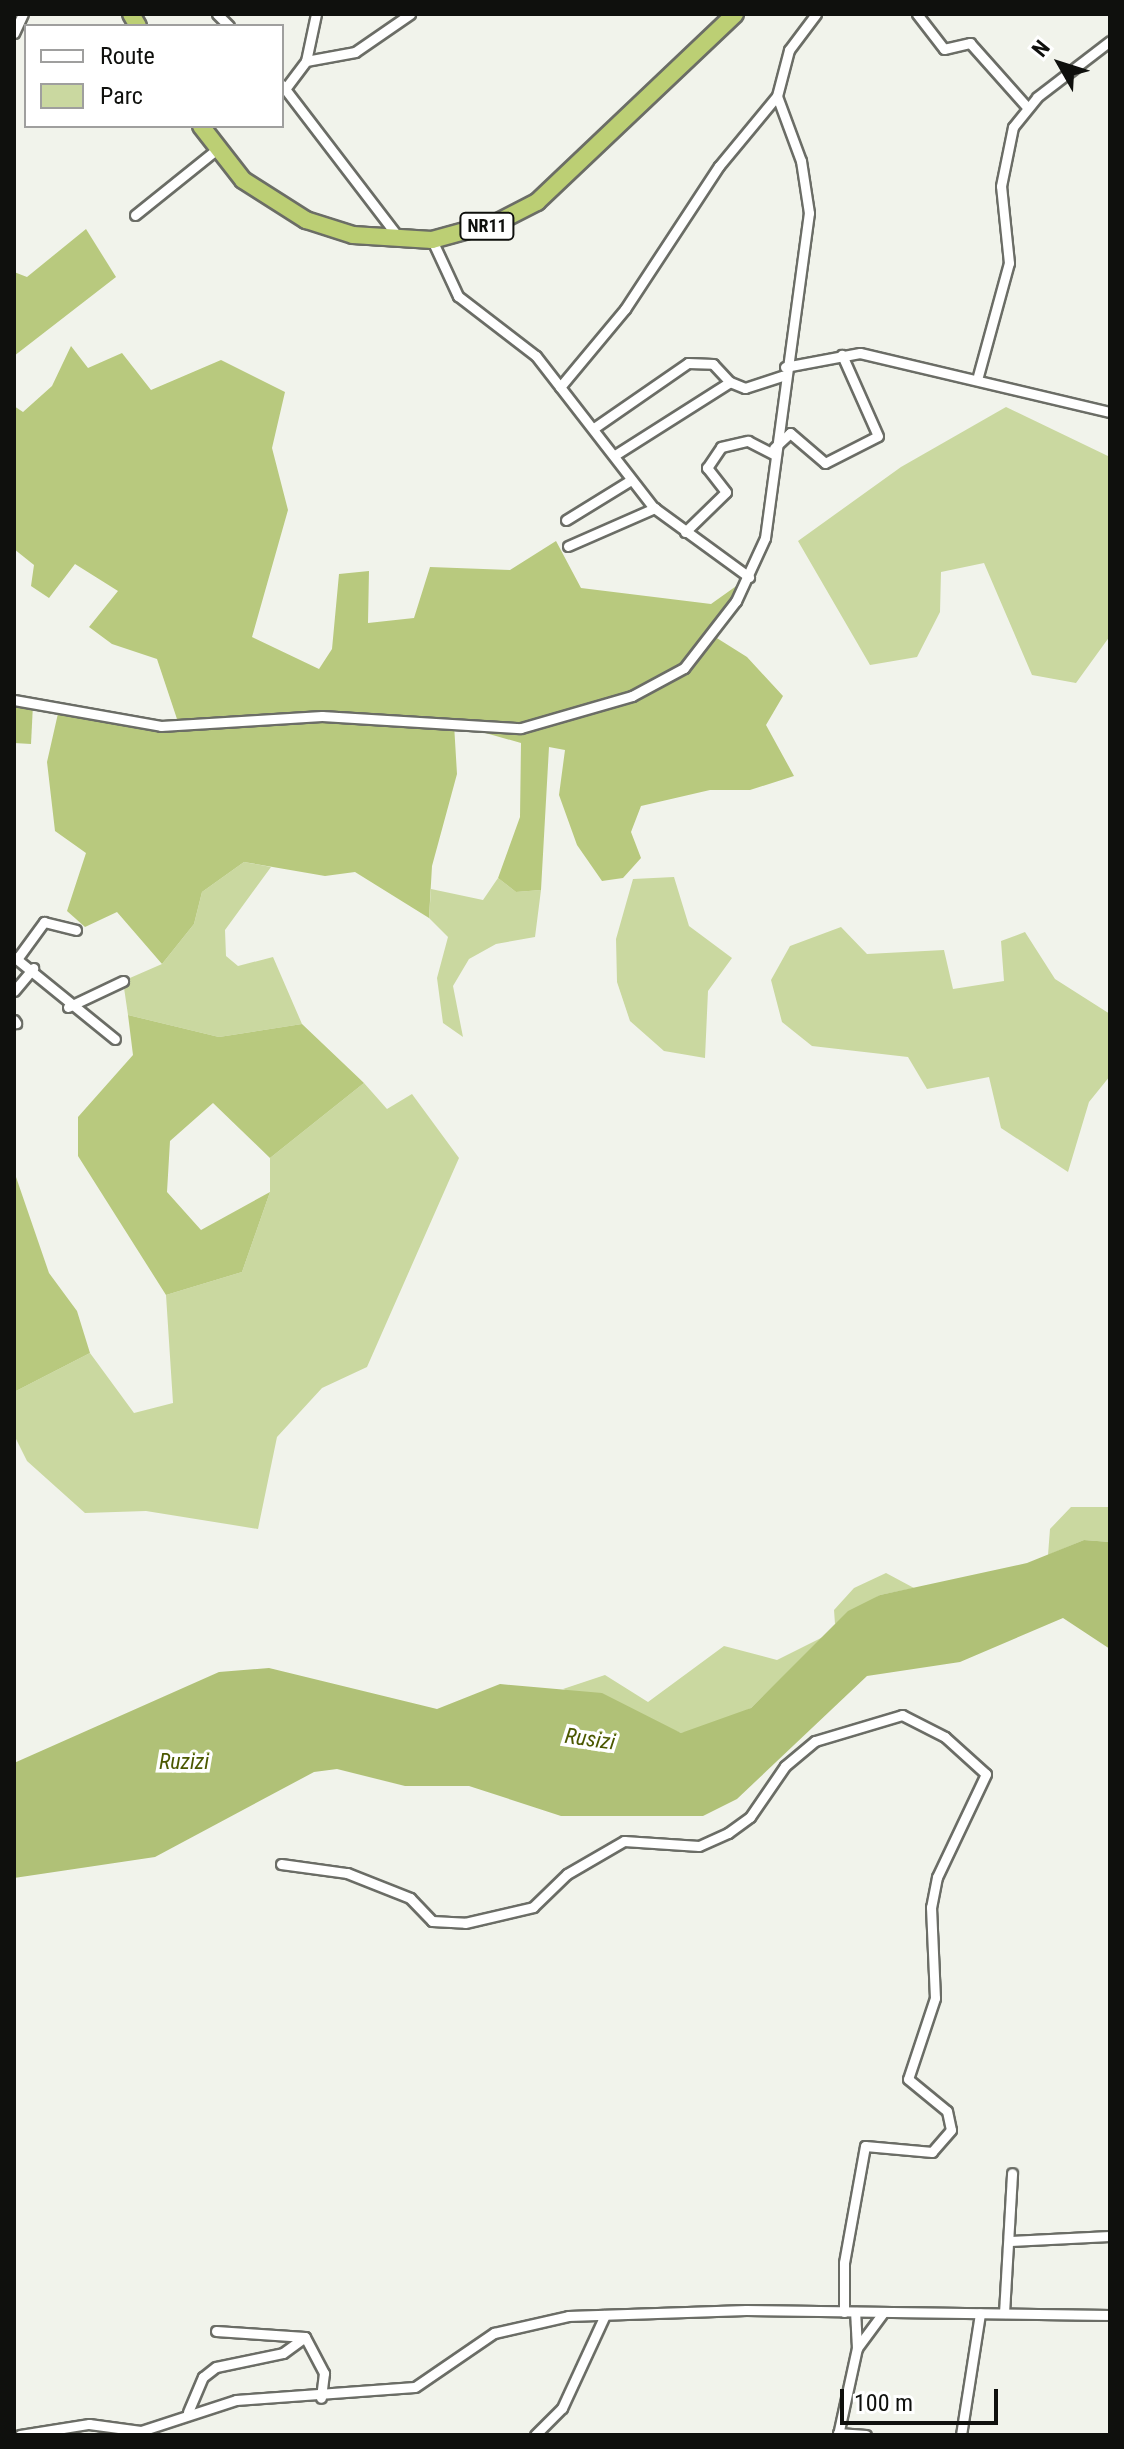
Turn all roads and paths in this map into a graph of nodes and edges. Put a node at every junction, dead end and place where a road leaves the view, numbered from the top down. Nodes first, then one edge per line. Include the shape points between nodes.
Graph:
1 (23, 14) edge
2 (316, 14) edge
3 (410, 14) edge
4 (735, 14) edge
5 (816, 14) edge
6 (917, 14) edge
7 (14, 33) edge
8 (1110, 41) edge
9 (306, 61) junction
10 (284, 87) edge
11 (777, 96) junction
12 (1027, 107) junction
13 (202, 128) edge
14 (217, 149) junction
15 (135, 215) dead end
16 (432, 240) junction
17 (401, 241) junction
18 (842, 355) junction
19 (784, 371) junction
20 (978, 376) junction
21 (730, 382) junction
22 (560, 387) junction
23 (1110, 412) edge
24 (594, 428) junction
25 (774, 451) junction
26 (615, 455) junction
27 (631, 480) junction
28 (655, 508) junction
29 (566, 520) dead end
30 (685, 532) junction
31 (568, 546) dead end
32 (749, 577) junction
33 (14, 700) edge
34 (76, 930) dead end
35 (16, 958) edge
36 (33, 968) junction
37 (123, 981) dead end
38 (14, 991) edge
39 (68, 1007) junction
40 (115, 1039) dead end
41 (281, 1864) dead end
42 (1012, 2173) dead end
43 (1110, 2236) edge
44 (1010, 2241) junction
45 (849, 2312) junction
46 (883, 2313) junction
47 (980, 2313) junction
48 (1004, 2313) junction
49 (605, 2315) junction
50 (1110, 2315) edge
51 (216, 2331) dead end
52 (305, 2337) junction
53 (857, 2348) junction
54 (321, 2398) junction
55 (188, 2412) junction
56 (104, 2432) edge
57 (838, 2434) edge
58 (20, 2435) edge
59 (535, 2435) edge
60 (866, 2435) edge
61 (961, 2435) edge

1 - 7 street
2 - 9 street
3 - 9 street via 355,52
4 - 16 highway, NR11 via 537,202 498,222
5 - 11 street via 789,50
6 - 12 street via 944,49 970,43
8 - 12 street
9 - 10 street
10 - 17 street
11 - 19 street via 801,161 809,213
11 - 22 street via 719,166 625,309
12 - 20 street via 1006,155 1001,186 1009,263
13 - 14 highway, NR11
14 - 15 street
14 - 17 highway, NR11 via 249,185 306,220
16 - 17 highway, NR11
16 - 22 street via 458,296 536,356
18 - 19 street
18 - 20 street
18 - 25 street via 878,436 825,463 790,433
19 - 21 street via 745,388
19 - 25 street
20 - 23 street
21 - 24 street via 713,364 688,363
21 - 26 street
22 - 24 street
24 - 26 street
25 - 30 street via 748,441 721,447 707,468 726,492
25 - 32 street via 765,538
26 - 27 street
27 - 28 street
27 - 29 street
28 - 30 street
28 - 31 street
30 - 32 street
32 - 33 street via 672,678 540,725 322,716 161,726
34 - 35 street via 44,922
35 - 36 street
36 - 38 street
36 - 39 street
37 - 39 street
39 - 40 street
41 - 45 street via 347,1873 410,1898 432,1921 465,1923 533,1907 567,1874 624,1841 699,1846 728,1833 750,1817 785,1766 815,1741 902,1715 945,1737 986,1774 937,1877 931,1907 935,1998 908,2079 947,2111 951,2130 932,2152 865,2146 844,2263
42 - 44 street
43 - 44 street
44 - 48 street
45 - 46 street
45 - 49 street
45 - 53 street
46 - 47 street
46 - 53 street
47 - 48 street
47 - 61 street
48 - 50 street
49 - 54 street via 494,2333 415,2387
49 - 59 street via 562,2408
51 - 52 street
52 - 54 street via 324,2373
52 - 55 street via 283,2353 216,2367 203,2377
53 - 57 street
54 - 55 street via 236,2400
55 - 56 street via 141,2431
56 - 58 street
57 - 60 street

